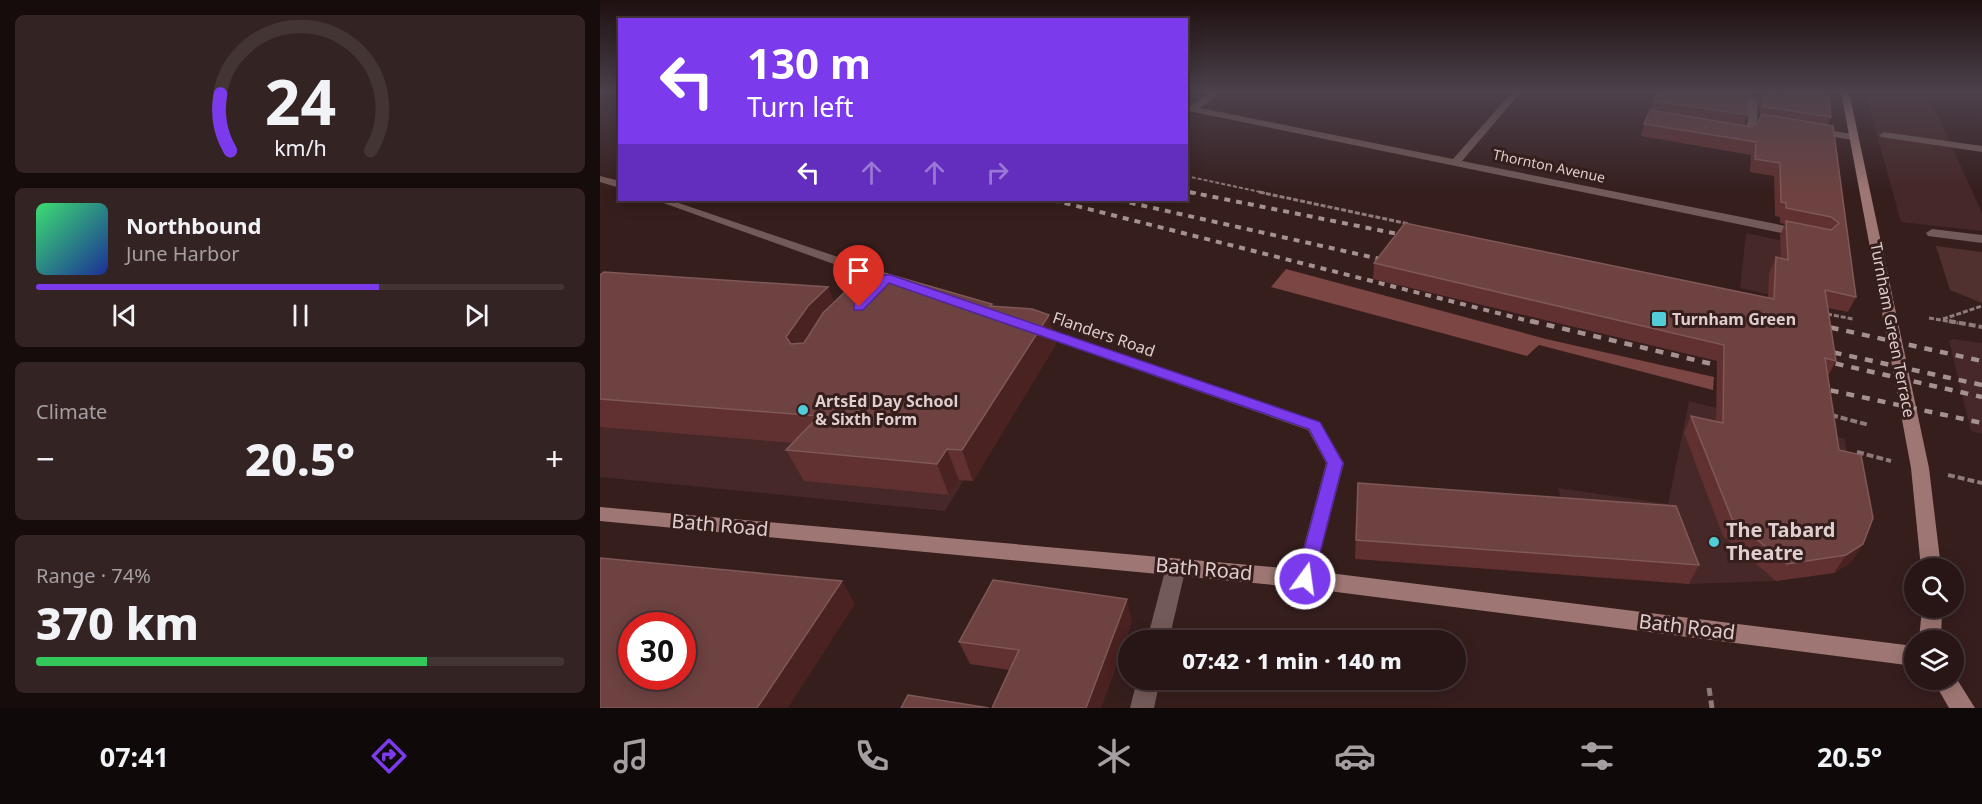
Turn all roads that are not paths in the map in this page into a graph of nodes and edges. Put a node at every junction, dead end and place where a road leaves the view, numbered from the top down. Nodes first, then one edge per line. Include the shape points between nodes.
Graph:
1 (1268, 125) edge
2 (1488, 125) edge
3 (1751, 125) edge
4 (1851, 125) edge
5 (1798, 128) edge
6 (1726, 130) edge
7 (1884, 135) dead end
8 (1853, 137) junction
9 (1982, 149) edge
10 (1456, 162) junction
11 (600, 179) edge
12 (618, 184) edge
13 (664, 201) edge
14 (1932, 233) dead end
15 (1813, 236) edge
16 (1982, 239) edge
17 (887, 278) junction
18 (909, 286) edge
19 (873, 292) edge
20 (1022, 324) edge
21 (600, 514) edge
22 (1930, 558) edge
23 (1176, 567) junction
24 (1305, 579) junction
25 (1160, 630) edge
26 (1904, 655) edge
27 (1146, 690) edge
28 (1951, 690) edge
29 (1142, 708) edge
30 (1963, 708) edge

1 - 10 street, Thornton Avenue
2 - 10 street
3 - 6 street via 1747,134
4 - 8 main road, Turnham Green Terrace
5 - 8 street
7 - 9 street
8 - 22 main road, Turnham Green Terrace via 1920,468
10 - 15 street, Thornton Avenue
11 - 12 street
13 - 17 street
14 - 16 street
17 - 18 street
17 - 19 street
20 - 24 street, Flanders Road via 1314,426 1335,463
21 - 23 main road, Bath Road
23 - 24 main road, Bath Road
23 - 25 street
24 - 26 main road, Bath Road
27 - 29 street
28 - 30 main road

